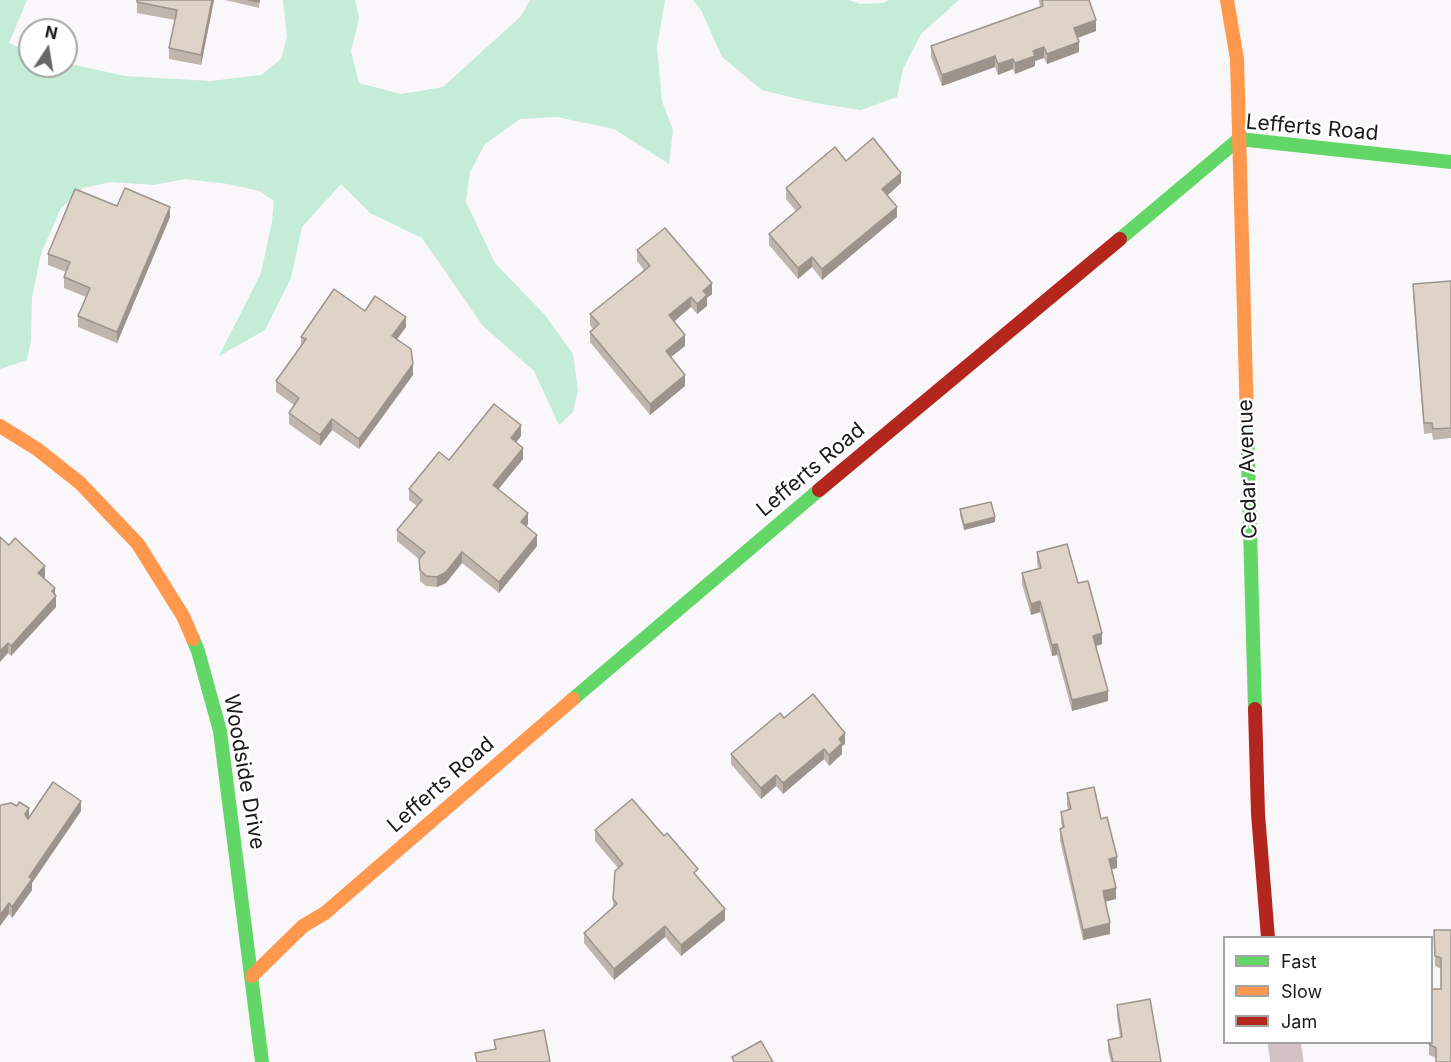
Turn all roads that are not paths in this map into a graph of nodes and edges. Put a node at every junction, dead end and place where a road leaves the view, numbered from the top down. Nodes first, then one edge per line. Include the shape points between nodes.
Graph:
1 (1227, 0) edge
2 (1239, 139) junction
3 (1451, 162) edge
4 (0, 426) edge
5 (1268, 936) edge
6 (252, 976) junction
7 (1284, 1044) edge
8 (262, 1062) edge
9 (1287, 1062) edge

1 - 2 street, Cedar Avenue via 1237,59
2 - 3 street, Lefferts Road
2 - 5 street, Cedar Avenue via 1257,814
2 - 6 street, Lefferts Road via 697,592 325,913 303,926
4 - 6 street, Woodside Drive via 80,483 138,544 183,616 198,651 220,731
6 - 8 street, Woodside Drive
7 - 9 street

